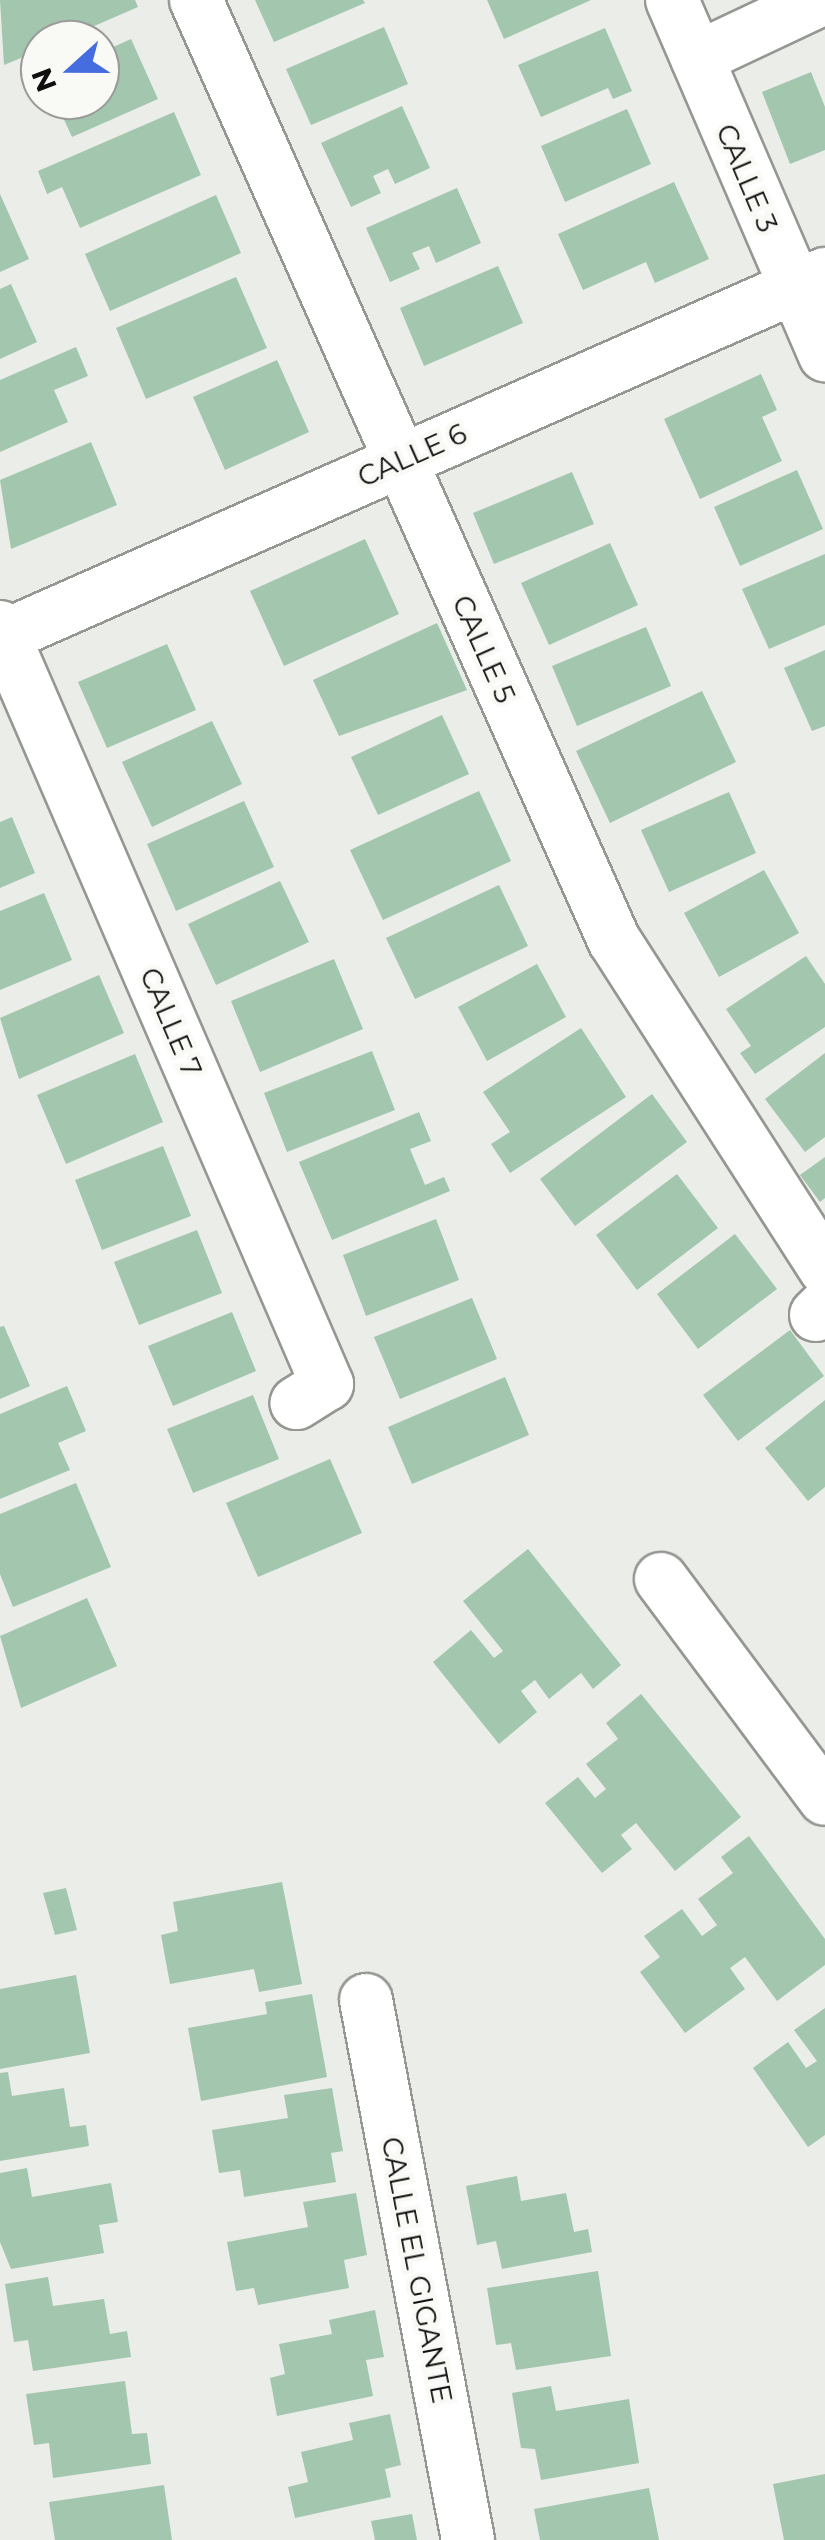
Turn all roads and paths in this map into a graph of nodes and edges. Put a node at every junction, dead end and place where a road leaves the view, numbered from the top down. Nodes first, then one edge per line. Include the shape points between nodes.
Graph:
1 (196, 0) edge
2 (672, 0) edge
3 (820, 0) edge
4 (697, 58) junction
5 (809, 281) edge
6 (825, 354) edge
7 (400, 460) junction
8 (1, 634) edge
9 (822, 1297) edge
10 (296, 1403) dead end
11 (660, 1579) dead end
12 (825, 1798) edge
13 (366, 2000) dead end
14 (468, 2540) edge

1 - 7 street, CALLE 5
2 - 4 street, CALLE 3
3 - 4 street
4 - 5 street, CALLE 3
5 - 6 street, CALLE 3
5 - 7 street, CALLE 6
7 - 8 street, CALLE 6
7 - 9 street, CALLE 5 via 614,940
8 - 10 street, CALLE 7 via 327,1384
11 - 12 street
13 - 14 street, CALLE EL GIGANTE

